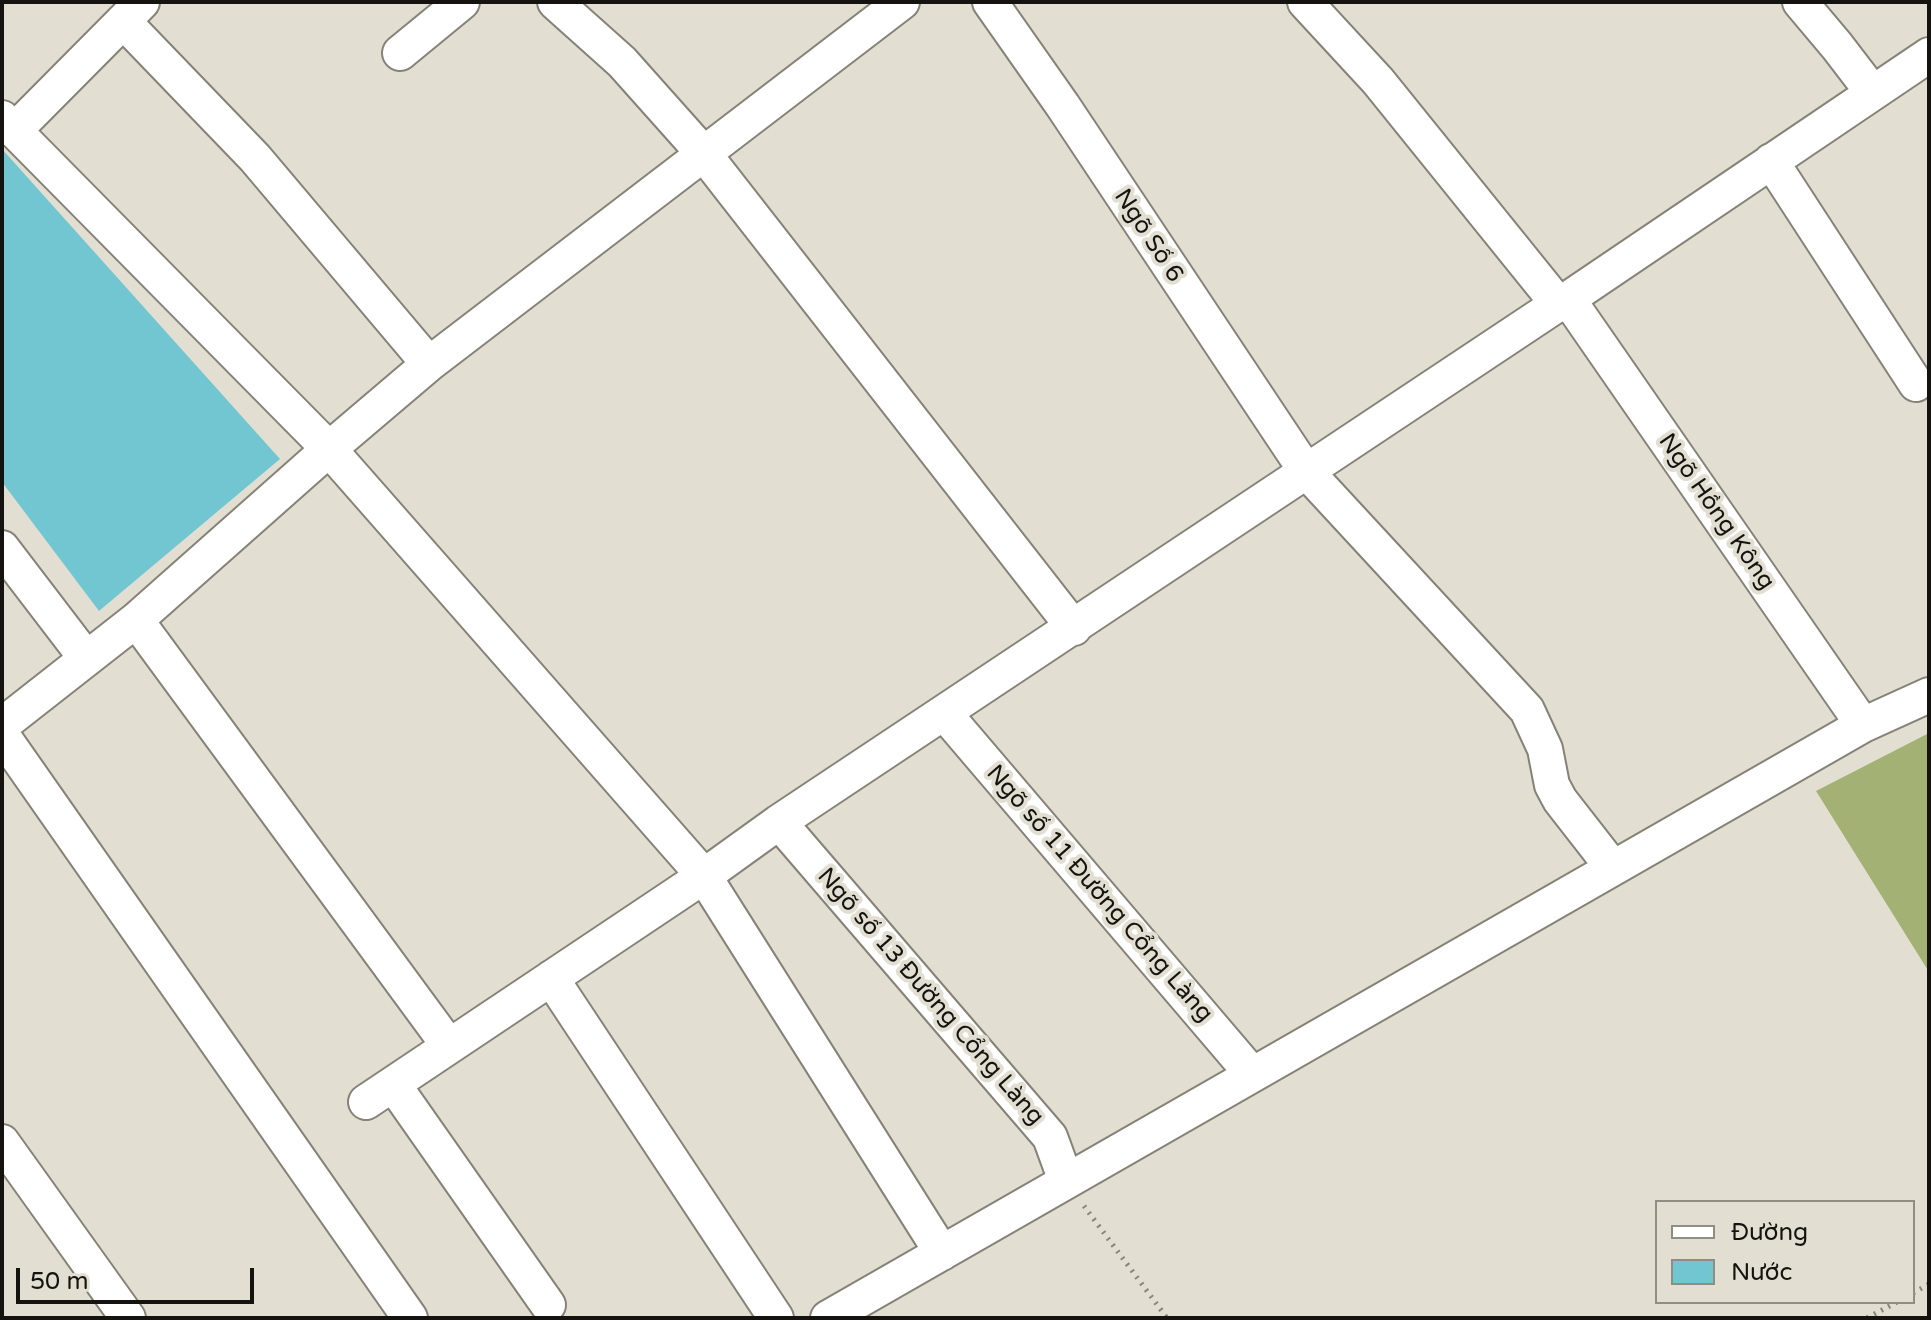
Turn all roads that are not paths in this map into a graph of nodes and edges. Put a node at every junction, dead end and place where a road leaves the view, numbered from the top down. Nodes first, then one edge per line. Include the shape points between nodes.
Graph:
1 (462, 2) edge
2 (555, 2) edge
3 (902, 2) edge
4 (990, 2) edge
5 (1305, 2) edge
6 (1800, 2) edge
7 (132, 11) edge
8 (400, 53) dead end
9 (1926, 63) edge
10 (1873, 93) junction
11 (8, 125) edge
12 (704, 154) junction
13 (1771, 161) junction
14 (1563, 302) junction
15 (429, 364) junction
16 (1916, 384) dead end
17 (329, 449) junction
18 (1306, 471) junction
19 (2, 548) edge
20 (136, 620) junction
21 (1074, 628) junction
22 (86, 658) junction
23 (1929, 695) edge
24 (945, 714) junction
25 (2, 725) edge
26 (1863, 725) junction
27 (2, 735) edge
28 (779, 822) junction
29 (1613, 868) junction
30 (704, 876) junction
31 (551, 978) junction
32 (449, 1046) junction
33 (1252, 1074) junction
34 (2, 1142) edge
35 (1066, 1181) junction
36 (942, 1253) junction
37 (548, 1305) dead end
38 (128, 1318) edge
39 (410, 1318) edge
40 (776, 1318) edge
41 (828, 1318) edge

1 - 8 street
2 - 12 street via 622,62
3 - 12 street
4 - 18 street, Ngõ Số 6
5 - 14 street, Ngõ Hồng Kông
6 - 10 street
7 - 11 street
7 - 15 street
9 - 10 street
10 - 13 street
11 - 17 street
12 - 15 street
12 - 21 street
13 - 14 street
13 - 16 street
14 - 18 street
14 - 26 street, Ngõ Hồng Kông
15 - 17 street
17 - 20 street
17 - 30 street
18 - 21 street
18 - 29 street, Ngõ Số 6 via 1527,710 1560,800
19 - 22 street
20 - 22 street
20 - 32 street
21 - 24 street
22 - 25 street
23 - 26 street
24 - 28 street
24 - 33 street, Ngõ số 11 Đường Cổng Làng
26 - 29 street
27 - 39 street
28 - 30 street
28 - 35 street, Ngõ số 13 Đường Cổng Làng via 1050,1137
29 - 33 street
30 - 31 street
30 - 36 street
31 - 32 street
31 - 40 street
32 - 37 street via 380,1093
33 - 35 street
34 - 38 street
35 - 36 street
36 - 41 street

